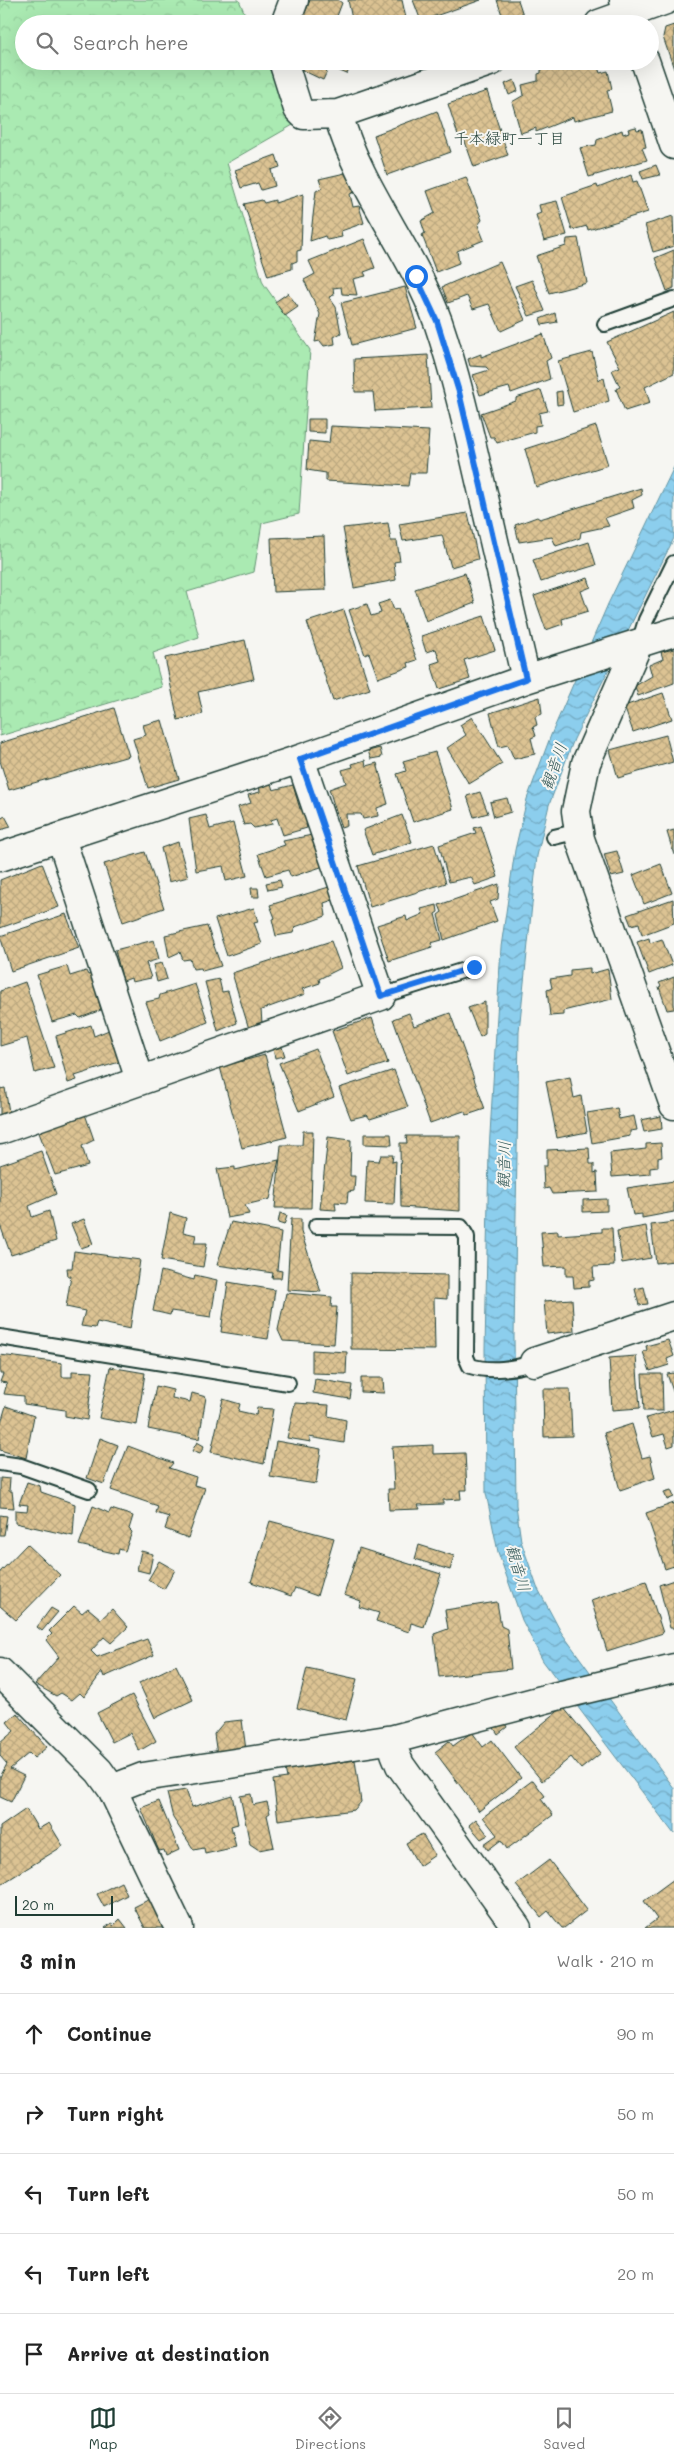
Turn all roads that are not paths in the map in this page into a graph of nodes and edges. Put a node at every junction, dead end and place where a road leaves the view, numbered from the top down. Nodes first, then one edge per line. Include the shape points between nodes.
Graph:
1 (294, 0) edge
2 (666, 0) edge
3 (628, 12) edge
4 (288, 15) edge
5 (286, 70) edge
6 (466, 70) edge
7 (648, 70) edge
8 (338, 114) junction
9 (674, 145) edge
10 (674, 299) edge
11 (605, 324) dead end
12 (674, 563) edge
13 (674, 632) edge
14 (633, 646) junction
15 (526, 679) junction
16 (300, 759) junction
17 (61, 838) junction
18 (0, 857) edge
19 (474, 967) dead end
20 (381, 996) junction
21 (666, 1054) edge
22 (140, 1080) junction
23 (674, 1105) edge
24 (0, 1130) edge
25 (316, 1226) dead end
26 (674, 1316) edge
27 (0, 1337) edge
28 (526, 1365) joint
29 (288, 1383) dead end
30 (0, 1463) edge
31 (88, 1490) dead end
32 (674, 1668) edge
33 (0, 1672) edge
34 (394, 1739) junction
35 (112, 1789) junction
36 (179, 1928) edge
37 (517, 1928) edge

1 - 4 street
2 - 3 street
5 - 8 street via 298,109 304,115
6 - 8 street
7 - 9 street
8 - 15 street via 354,161 437,321 459,392
10 - 11 lane
12 - 14 lane
13 - 14 street
14 - 15 street
14 - 21 street via 586,763 576,811 566,834
15 - 16 street
16 - 17 street
16 - 20 street
17 - 18 street
17 - 22 street
19 - 20 lane
20 - 22 street
21 - 23 street
22 - 24 street
25 - 28 lane via 461,1227 467,1237 466,1357 470,1366
26 - 28 street
27 - 29 lane
30 - 31 lane via 21,1466
32 - 34 street
33 - 35 street via 99,1771
34 - 35 street via 143,1777
34 - 37 street via 400,1765
35 - 36 street

